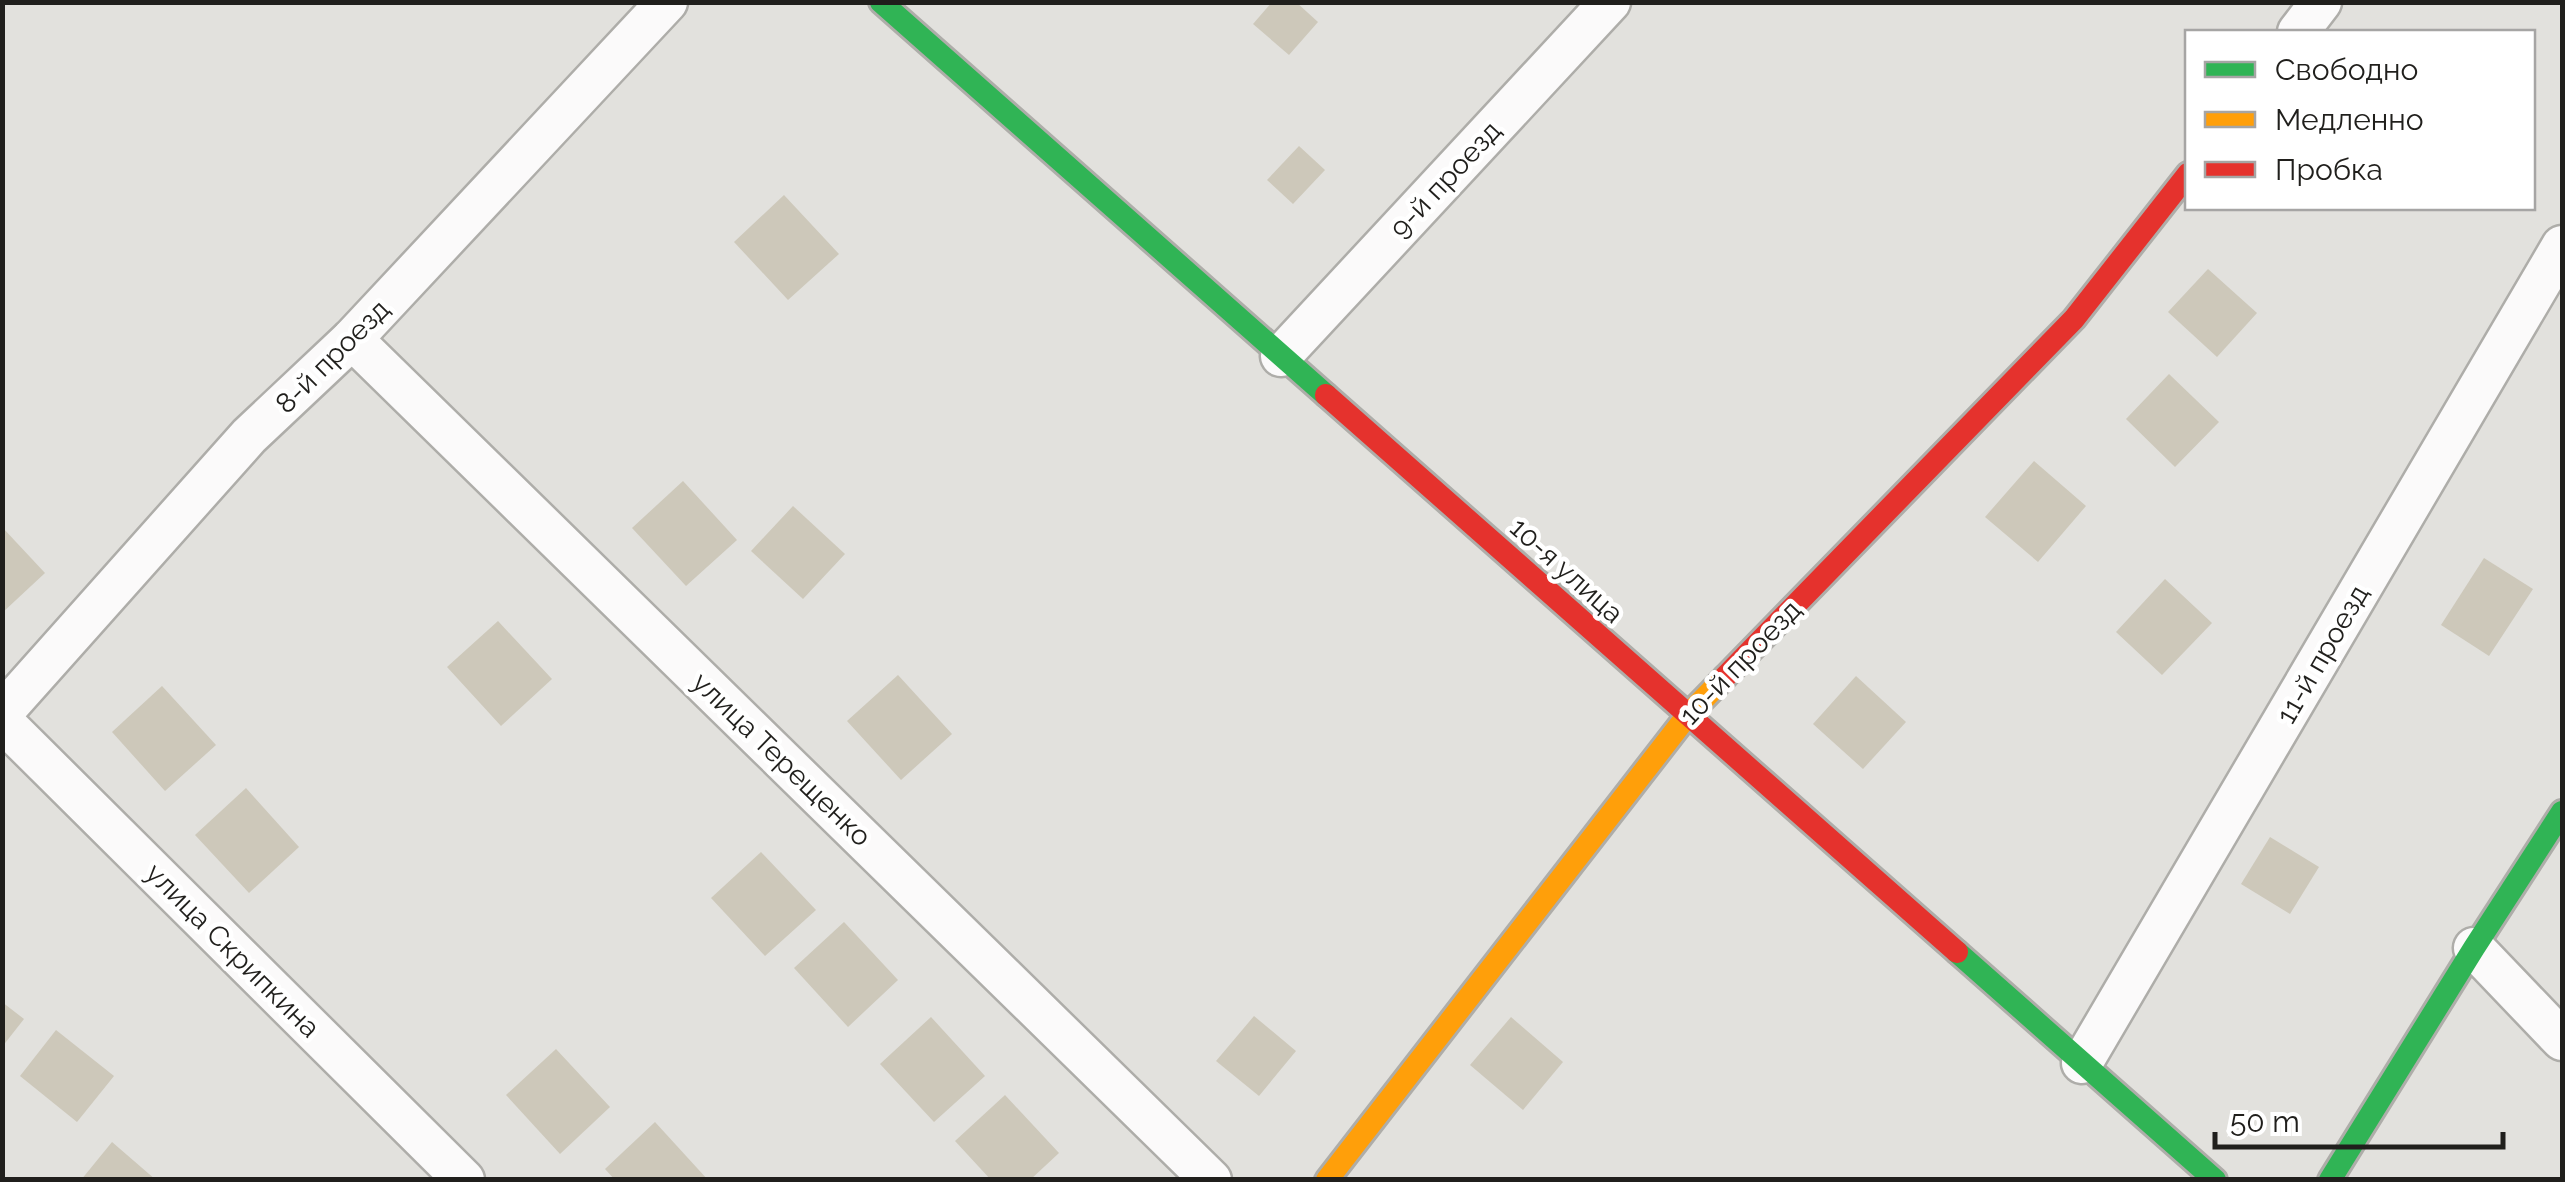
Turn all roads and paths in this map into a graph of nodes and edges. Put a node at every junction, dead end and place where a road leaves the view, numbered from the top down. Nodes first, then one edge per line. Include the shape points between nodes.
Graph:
1 (667, 2) edge
2 (881, 2) edge
3 (1610, 2) edge
4 (2321, 2) edge
5 (2300, 30) edge
6 (2185, 178) edge
7 (2562, 246) edge
8 (352, 339) junction
9 (1281, 356) junction
10 (2, 713) edge
11 (1687, 716) junction
12 (2, 721) edge
13 (2562, 812) edge
14 (2474, 948) junction
15 (2562, 1040) edge
16 (2082, 1063) junction
17 (464, 1180) edge
18 (1211, 1180) edge
19 (1327, 1180) edge
20 (2215, 1180) edge
21 (2330, 1180) edge

1 - 8 street, 8-й проезд
2 - 9 street, 10-я улица
3 - 9 street, 9-й проезд
4 - 5 street
6 - 11 street, 10-й проезд via 2074,319
7 - 16 street, 11-й проезд
8 - 10 street, 8-й проезд via 250,436
8 - 18 street, улица Терещенко
9 - 11 street, 10-я улица
11 - 16 street, 10-я улица
11 - 19 street, 10-й проезд
12 - 17 street, улица Скрипкина
13 - 14 street
14 - 15 street
14 - 21 street
16 - 20 street, 10-я улица

